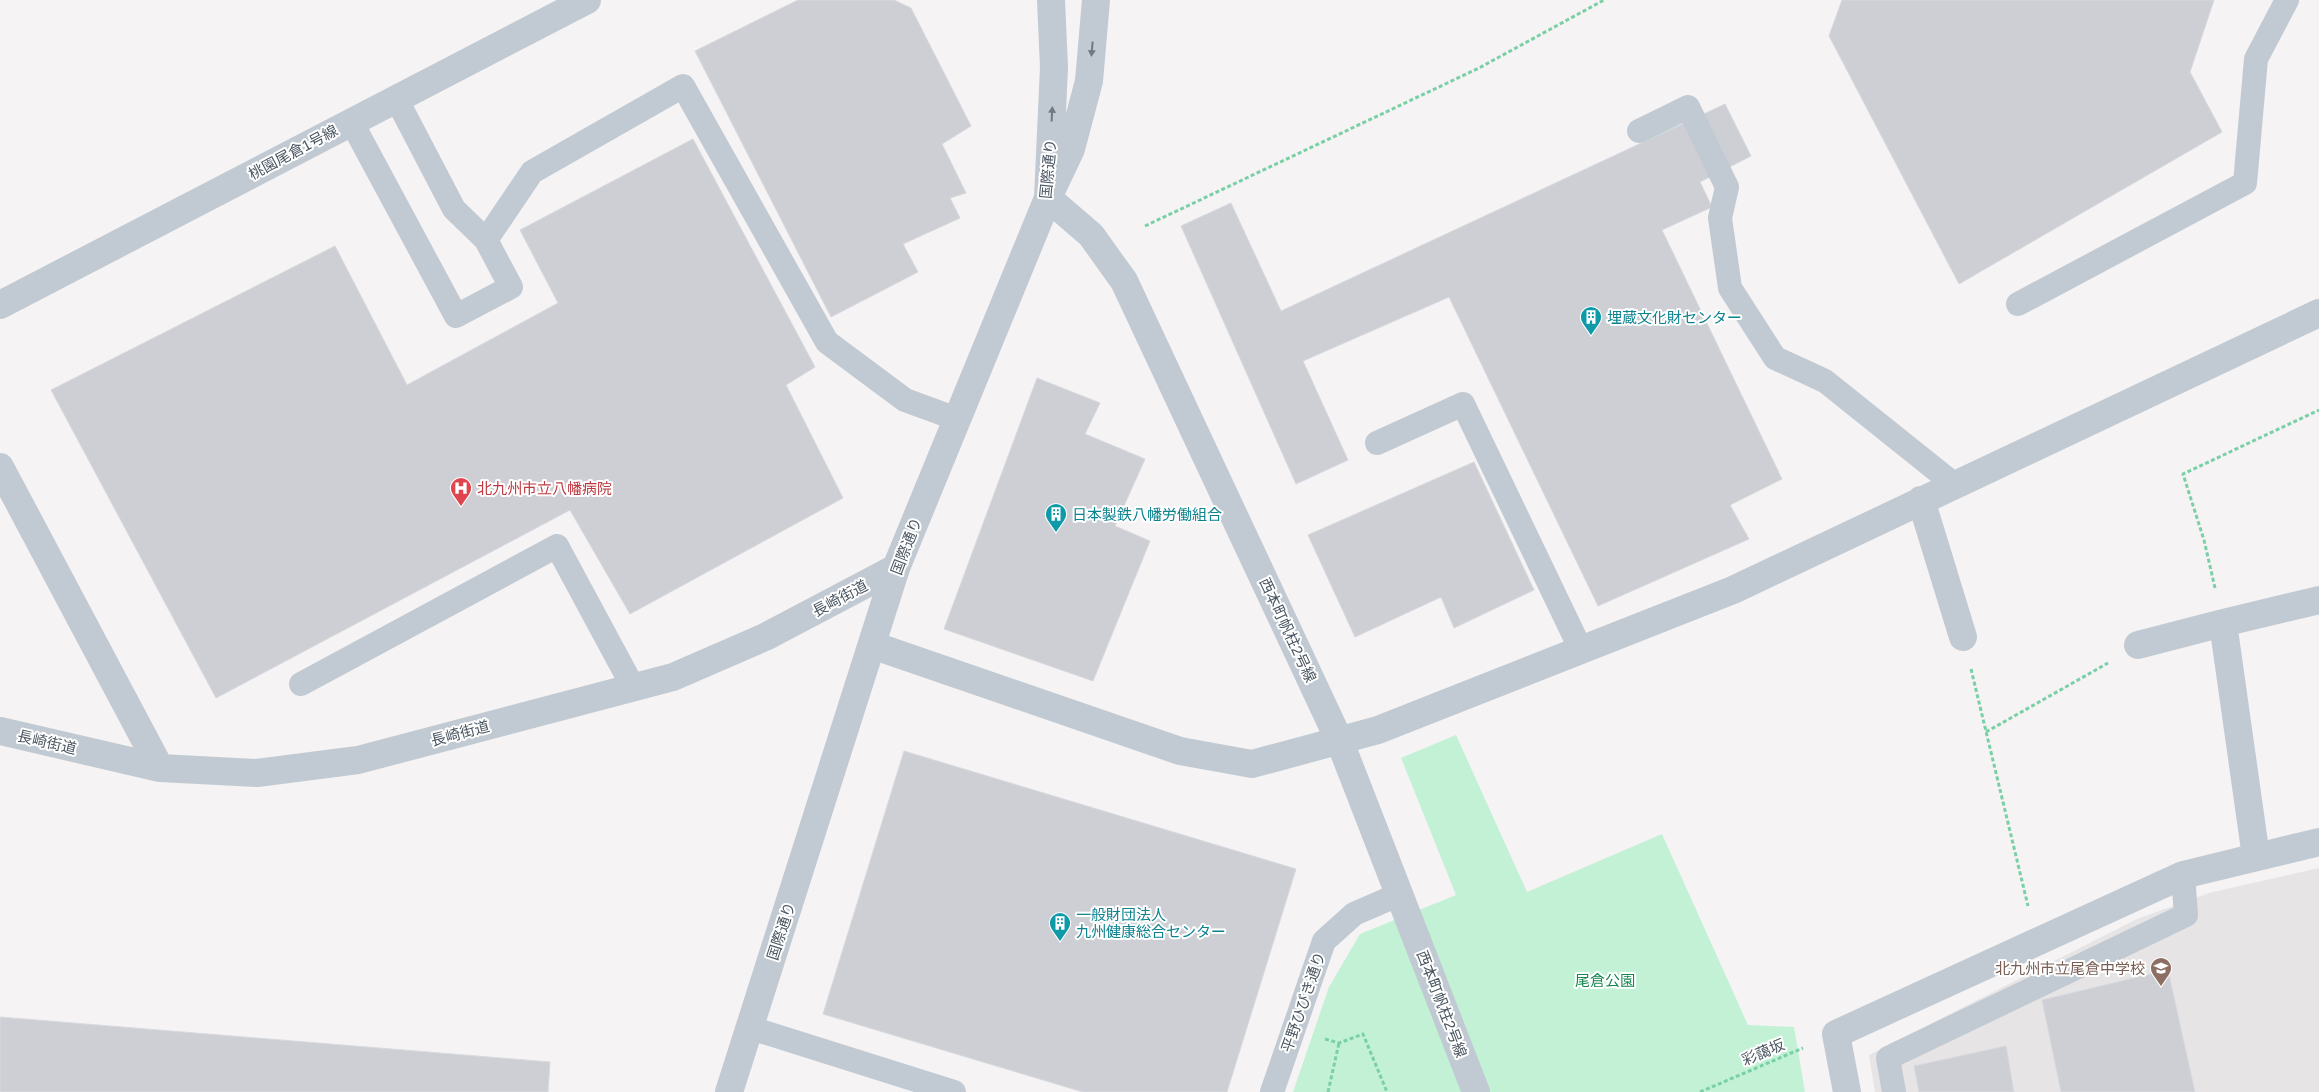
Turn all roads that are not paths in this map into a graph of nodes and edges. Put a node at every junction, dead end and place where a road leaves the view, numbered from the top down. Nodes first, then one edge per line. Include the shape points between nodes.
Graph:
1 (587, 0) edge
2 (1051, 0) edge
3 (1096, 0) edge
4 (2287, 0) edge
5 (396, 98) junction
6 (351, 121) junction
7 (1639, 131) dead end
8 (1048, 198) junction
9 (486, 240) junction
10 (2018, 304) dead end
11 (0, 305) edge
12 (2319, 313) edge
13 (957, 419) junction
14 (1377, 443) dead end
15 (0, 467) edge
16 (1955, 485) junction
17 (1921, 500) junction
18 (896, 568) junction
19 (2319, 600) edge
20 (2223, 623) junction
21 (1963, 637) road end
22 (872, 644) junction
23 (2138, 645) road end
24 (1581, 650) junction
25 (301, 684) dead end
26 (633, 687) junction
27 (0, 731) edge
28 (1340, 742) junction
29 (160, 768) junction
30 (2319, 842) edge
31 (2256, 857) junction
32 (2183, 875) junction
33 (1400, 894) junction
34 (751, 1028) junction
35 (730, 1092) edge
36 (954, 1092) edge
37 (1272, 1092) edge
38 (1476, 1092) edge
39 (1847, 1092) edge
40 (1894, 1092) edge

1 - 5 street, 桃園尾倉1号線
8 -> 2 street, 国際通り via 1054,67
3 -> 8 street via 1089,81 1071,149
4 - 10 lane via 2256,59 2246,182
5 - 6 street, 桃園尾倉1号線
5 - 9 lane via 454,209
6 - 9 lane via 456,316 511,287
6 - 11 street, 桃園尾倉1号線
7 - 16 lane via 1688,107 1727,187 1720,218 1730,288 1775,358 1825,381
8 - 13 street, 国際通り
8 - 28 street, 西本町帆柱2号線 via 1092,235 1124,281
9 - 13 lane via 532,172 683,86 827,342 905,400
12 - 16 street
13 - 18 street, 国際通り
14 - 24 lane via 1463,404
15 - 29 street
16 - 17 street
17 - 21 street
17 - 24 street via 1733,590
18 - 22 street, 国際通り
18 - 26 street, 長崎街道 via 765,637 673,677
19 - 20 street
20 - 23 street
20 - 31 street
22 - 28 street via 1180,751 1252,764
22 - 34 street, 国際通り
24 - 28 street
25 - 26 lane via 557,546
26 - 29 street, 長崎街道 via 358,760 257,773
27 - 29 street, 長崎街道
28 - 33 street, 西本町帆柱2号線
30 - 31 street
31 - 32 street
32 - 39 street via 1836,1034
32 - 40 lane via 2186,915 1888,1058
33 - 37 lane, 平野ひびき通り via 1354,914 1324,941
33 - 38 street, 西本町帆柱2号線
34 - 35 street, 国際通り
34 - 36 lane

